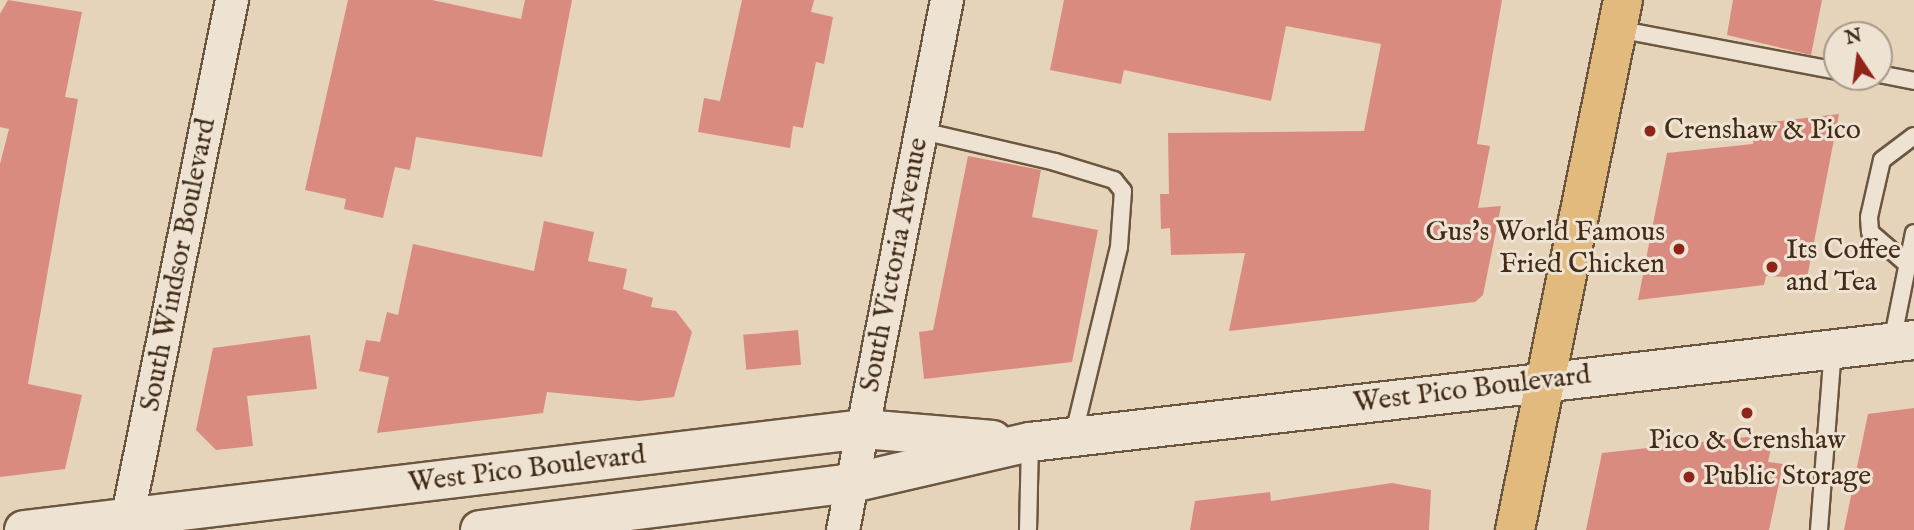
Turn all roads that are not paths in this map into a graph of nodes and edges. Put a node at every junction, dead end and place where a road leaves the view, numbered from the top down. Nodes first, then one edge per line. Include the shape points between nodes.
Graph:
1 (232, 0) edge
2 (947, 0) edge
3 (1620, 14) edge
4 (1823, 67) edge
5 (1893, 76) edge
6 (1914, 80) edge
7 (922, 131) junction
8 (1914, 136) edge
9 (1914, 233) edge
10 (1908, 265) junction
11 (1903, 341) edge
12 (1833, 349) junction
13 (1545, 380) junction
14 (863, 429) junction
15 (1073, 437) junction
16 (1030, 442) junction
17 (852, 483) junction
18 (617, 522) edge
19 (127, 524) edge
20 (24, 530) edge
21 (480, 530) edge
22 (843, 530) edge
23 (1028, 530) edge
24 (1515, 530) edge
25 (1819, 530) edge

1 - 19 street, South Windsor Boulevard
2 - 7 street, South Victoria Avenue
3 - 4 lane
3 - 13 main road
5 - 6 lane
7 - 14 street, South Victoria Avenue
7 - 15 lane via 1067,165 1114,180 1123,191 1119,247
8 - 10 lane via 1882,160 1869,217 1870,232
9 - 10 lane
10 - 11 lane
11 - 12 main road, West Pico Boulevard
12 - 13 main road, West Pico Boulevard
12 - 25 lane
13 - 15 main road, West Pico Boulevard
13 - 24 main road
14 - 16 main road, West Pico Boulevard
14 - 17 street, South Victoria Avenue
14 - 19 main road, West Pico Boulevard
15 - 16 main road, West Pico Boulevard
16 - 17 main road, West Pico Boulevard
16 - 23 lane
17 - 18 main road, West Pico Boulevard
17 - 22 street, South Victoria Avenue
18 - 21 main road, West Pico Boulevard
19 - 20 main road, West Pico Boulevard

